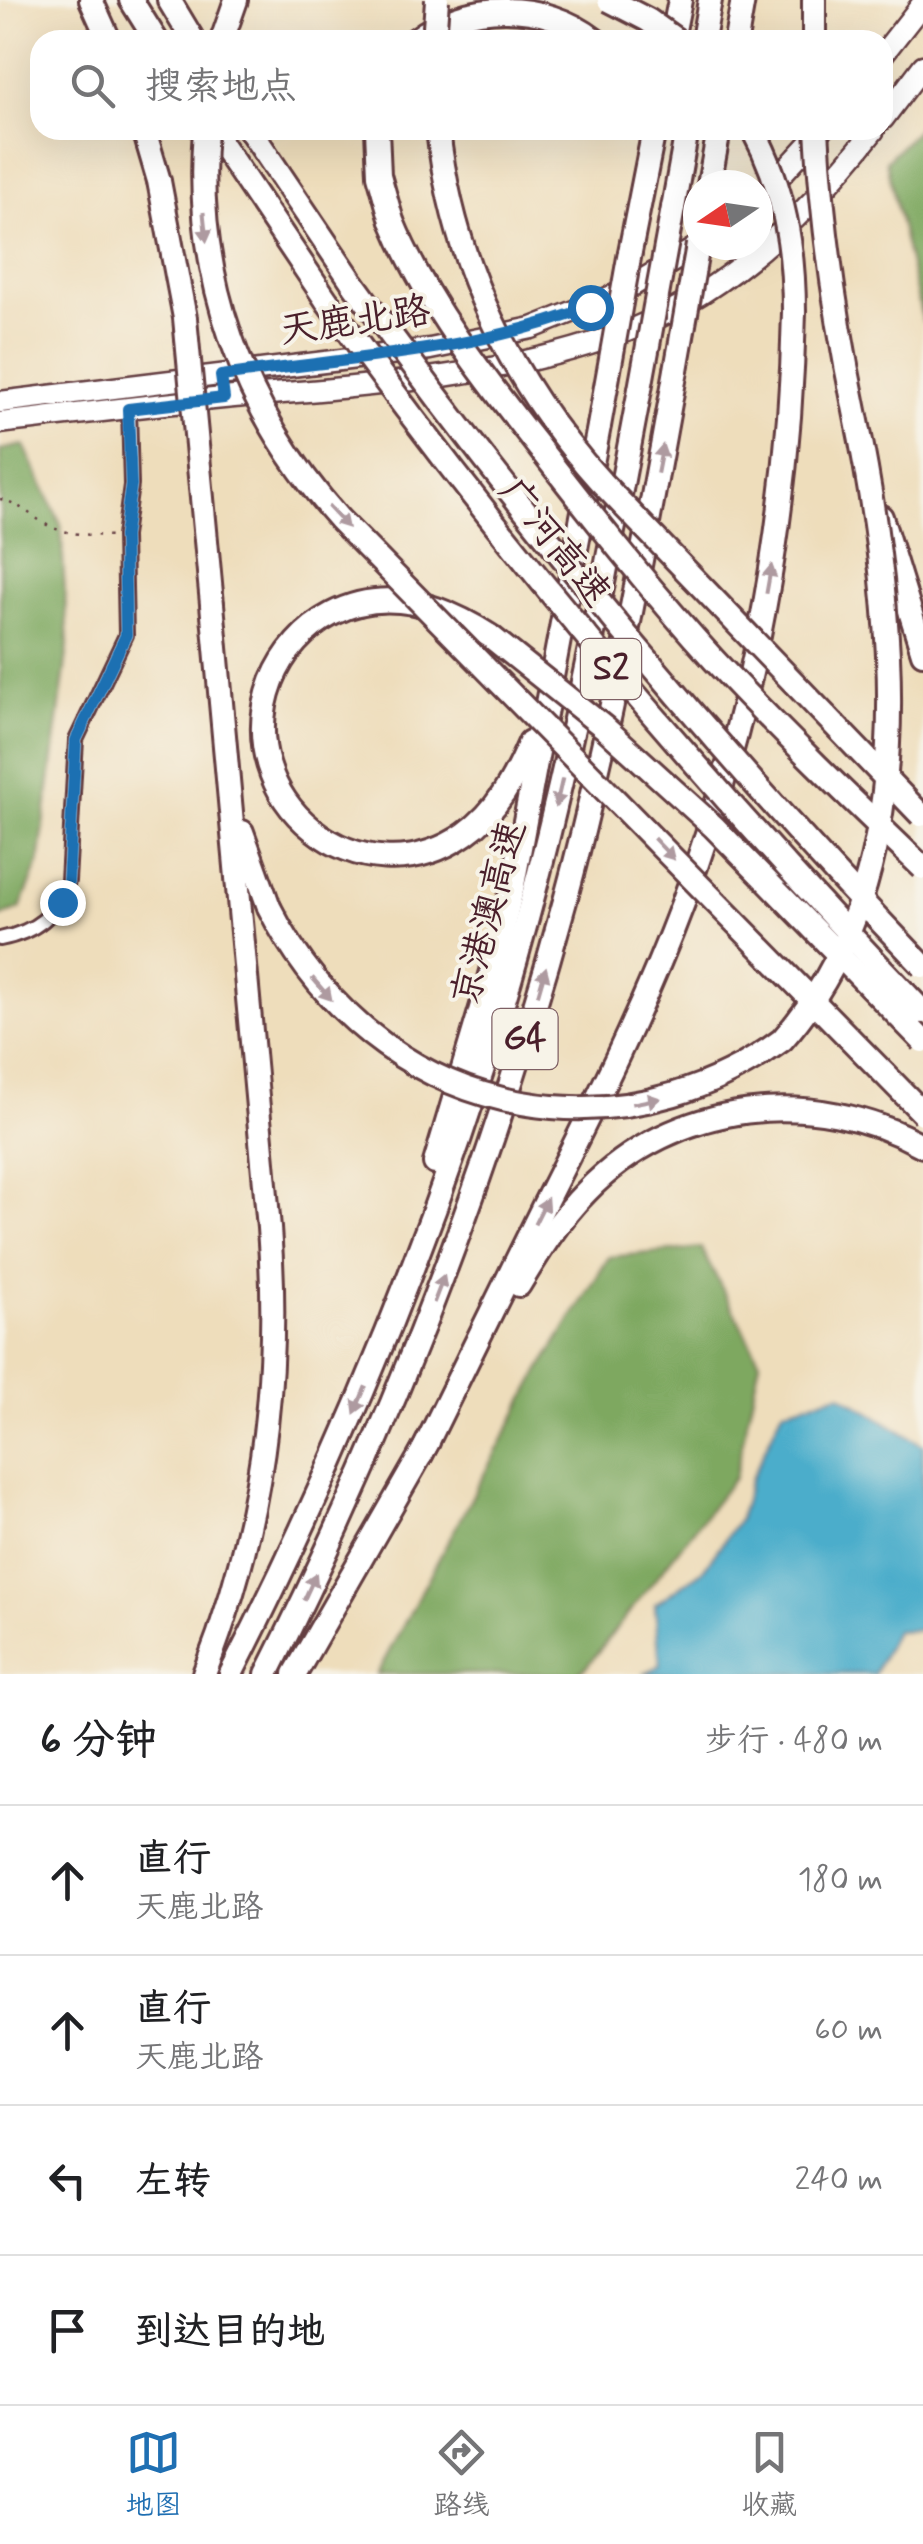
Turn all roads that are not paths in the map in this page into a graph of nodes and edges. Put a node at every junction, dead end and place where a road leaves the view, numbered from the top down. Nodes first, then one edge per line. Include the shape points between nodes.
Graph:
1 (90, 0) edge
2 (132, 0) edge
3 (168, 0) edge
4 (236, 0) edge
5 (436, 0) edge
6 (608, 0) edge
7 (680, 0) edge
8 (710, 0) edge
9 (743, 0) edge
10 (814, 0) edge
11 (923, 3) edge
12 (104, 30) edge
13 (150, 30) edge
14 (187, 30) edge
15 (226, 30) edge
16 (430, 30) edge
17 (434, 30) edge
18 (582, 30) edge
19 (661, 30) edge
20 (676, 30) edge
21 (705, 30) edge
22 (738, 30) edge
23 (814, 30) edge
24 (893, 41) edge
25 (923, 66) edge
26 (893, 106) edge
27 (147, 140) edge
28 (208, 140) edge
29 (216, 140) edge
30 (257, 140) edge
31 (377, 140) edge
32 (440, 140) edge
33 (635, 140) edge
34 (652, 140) edge
35 (685, 140) edge
36 (717, 140) edge
37 (758, 140) edge
38 (810, 140) edge
39 (820, 140) edge
40 (865, 140) edge
41 (712, 170) edge
42 (773, 183) edge
43 (636, 217) junction
44 (683, 255) edge
45 (696, 260) edge
46 (309, 364) junction
47 (221, 376) junction
48 (314, 392) junction
49 (224, 398) junction
50 (0, 402) edge
51 (128, 409) junction
52 (855, 411) junction
53 (0, 423) edge
54 (923, 652) edge
55 (912, 692) dead end
56 (545, 701) junction
57 (224, 740) junction
58 (918, 776) dead end
59 (923, 818) edge
60 (912, 871) edge
61 (892, 900) dead end
62 (0, 939) edge
63 (923, 966) edge
64 (923, 1012) edge
65 (923, 1041) edge
66 (923, 1113) edge
67 (923, 1146) edge
68 (387, 1334) junction
69 (421, 1455) junction
70 (204, 1674) edge
71 (231, 1674) edge
72 (267, 1674) edge
73 (295, 1674) edge

1 - 12 highway
2 - 13 highway
3 - 14 highway
4 - 15 highway
5 - 17 highway, bridge
6 - 19 highway, bridge
7 - 20 highway
8 - 21 highway
9 - 22 highway
10 - 23 highway
11 - 24 main road
16 - 18 highway via 452,14 501,3 551,12
25 - 26 main road
27 - 57 highway, bridge via 184,318
28 -> 66 highway, bridge via 204,220 223,319 246,381 296,468
29 - 64 highway, 广河高速 / S2, bridge via 380,375 524,564 736,813
30 - 63 highway, 广河高速 / S2, bridge via 416,371 549,544 760,792
31 - 60 highway, bridge via 392,222 464,345 609,538
32 - 59 highway, bridge via 455,223 479,294 552,425
33 - 43 highway
34 - 43 highway
35 -> 68 highway, 京港澳高速 / G4, bridge via 578,708 534,890 482,1070
36 - 41 highway
69 -> 37 highway, bridge via 632,1025 705,838 742,710 770,579 788,446 794,312 784,208
38 - 42 main road
39 - 52 highway, bridge via 832,277
40 - 48 main road, 天鹿北路 via 750,259 638,327 507,364
43 - 56 highway, bridge
44 - 46 main road, 天鹿北路 via 622,292 532,328
72 -> 45 highway, 京港澳高速 / G4, bridge via 416,1347 512,1080 588,807
46 - 47 main road, 天鹿北路
46 - 48 main road
47 - 49 main road
47 - 50 main road, 天鹿北路
48 - 49 main road, 天鹿北路
49 - 51 main road, 天鹿北路
51 - 53 main road, 天鹿北路
51 - 62 street via 126,635 76,740 68,882 62,902 36,928
52 - 54 highway, bridge
52 - 55 highway, bridge
56 - 65 highway, bridge via 500,799 478,824 419,855 369,856 322,838 296,816 270,773 263,740 274,674 304,634 347,608 396,600 445,611 490,636 605,728 714,828
56 - 68 highway via 492,976 411,1232
57 -> 61 highway, bridge via 240,826 270,908 297,957 352,1021 397,1055 500,1099 584,1108 667,1097 720,1078 769,1050 832,995
57 - 70 highway via 273,1274 270,1414 246,1551
58 - 60 highway, bridge
67 - 69 highway via 861,1119 787,1108 713,1117 630,1155 586,1191 555,1230
68 -> 71 highway, 京港澳高速 / G4
69 - 73 highway

